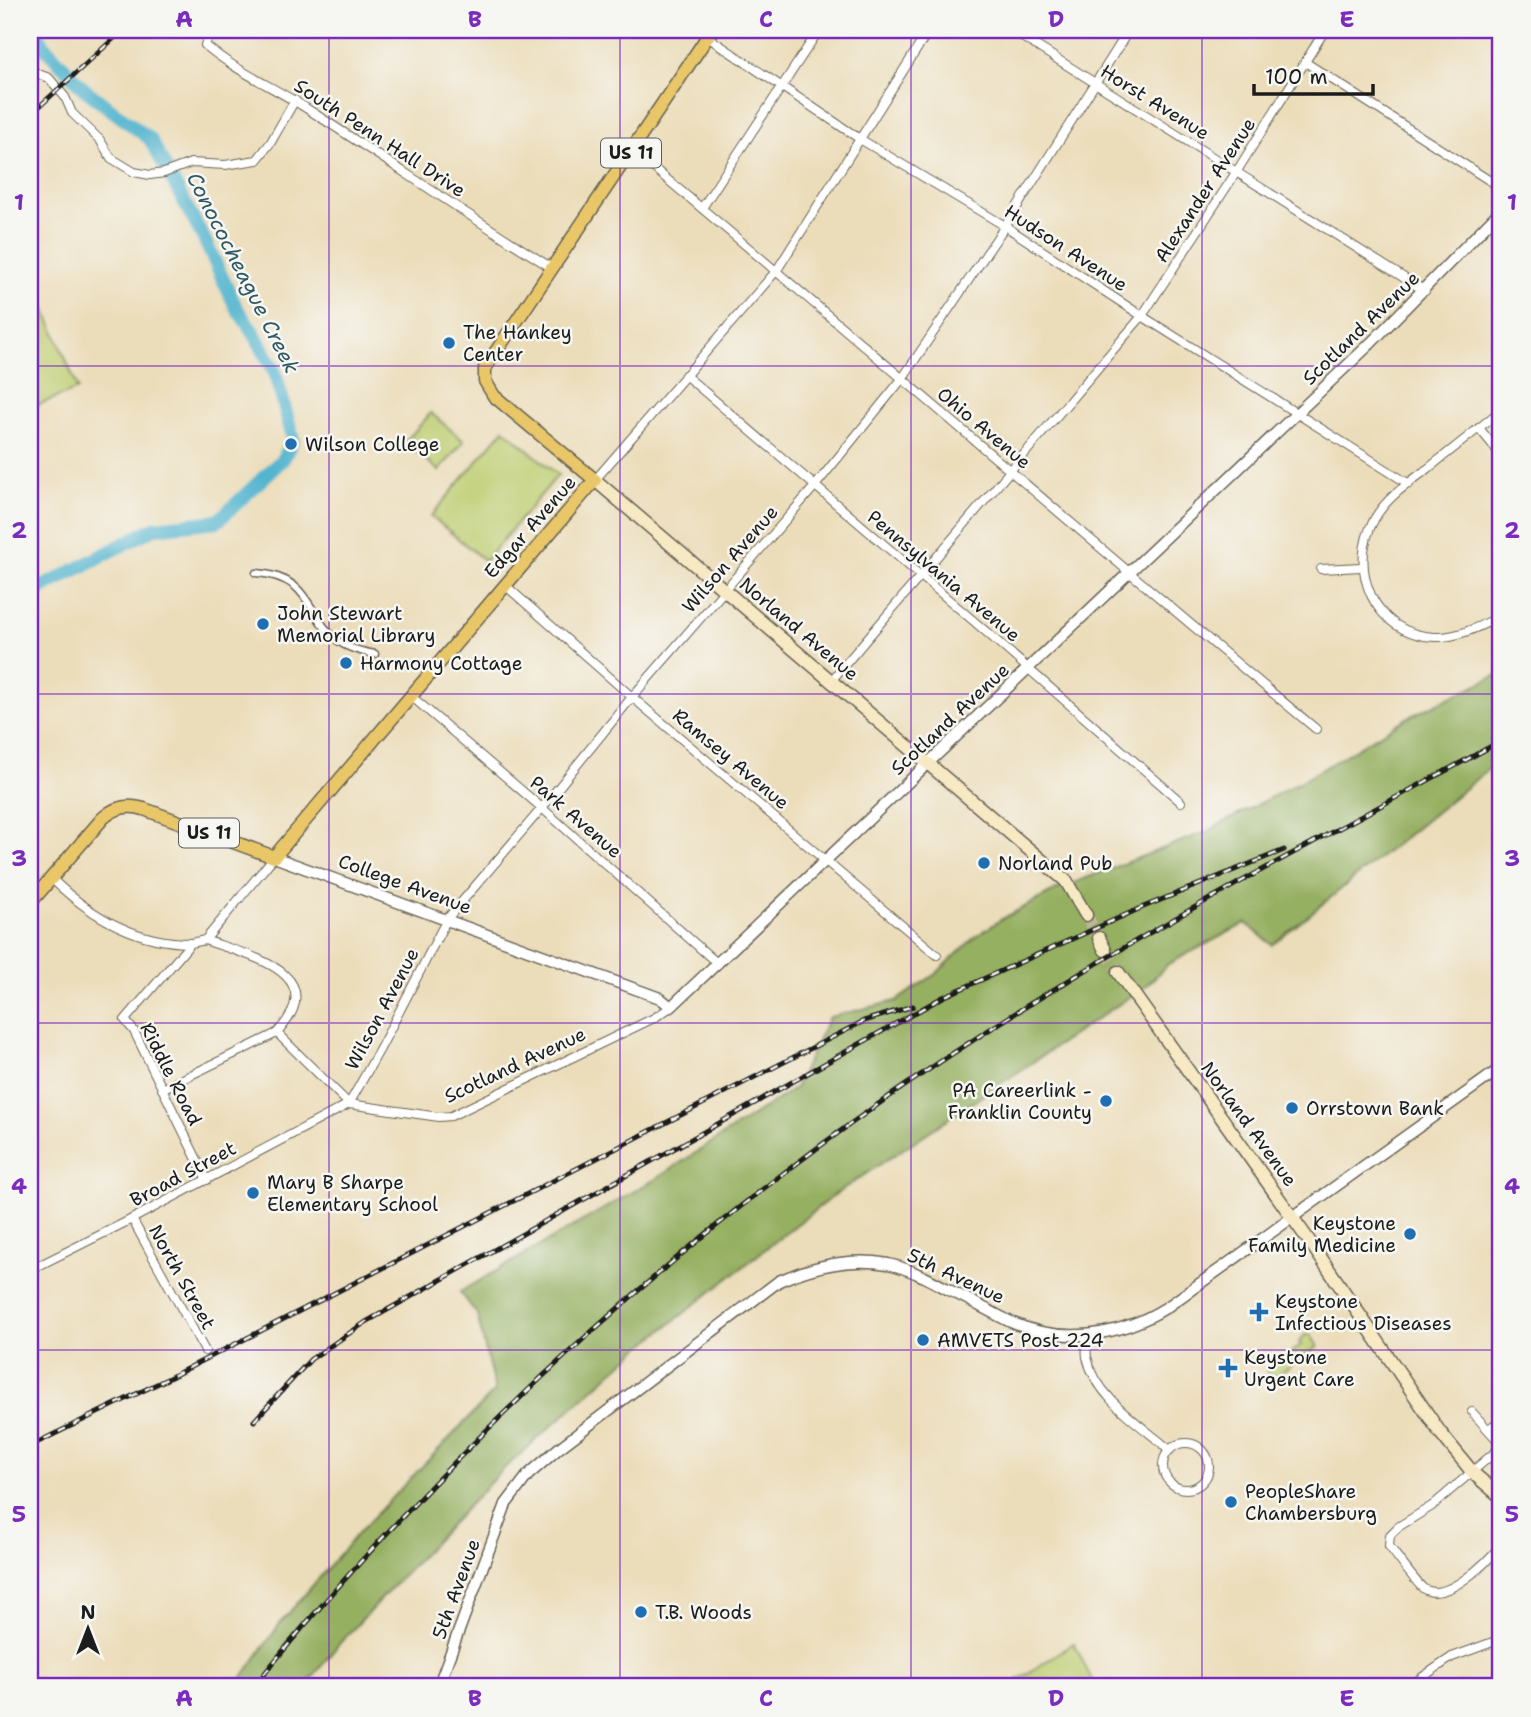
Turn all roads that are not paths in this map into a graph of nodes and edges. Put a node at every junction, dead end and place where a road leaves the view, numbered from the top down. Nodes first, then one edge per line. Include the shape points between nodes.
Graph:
1 (211, 30) edge
2 (819, 30) edge
3 (929, 30) edge
4 (1011, 30) edge
5 (1129, 30) edge
6 (1325, 30) edge
7 (706, 32) edge
8 (1305, 62) junction
9 (30, 71) edge
10 (1096, 84) junction
11 (783, 87) junction
12 (295, 100) junction
13 (860, 139) junction
14 (632, 150) junction
15 (1237, 171) junction
16 (1501, 188) edge
17 (702, 208) junction
18 (1501, 210) edge
19 (1005, 226) junction
20 (552, 268) junction
21 (776, 270) junction
22 (1425, 290) junction
23 (1142, 316) junction
24 (685, 375) junction
25 (902, 379) junction
26 (1501, 410) edge
27 (1298, 413) junction
28 (1479, 428) junction
29 (1501, 455) edge
30 (1009, 470) junction
31 (595, 480) junction
32 (1409, 484) junction
33 (815, 486) junction
34 (1362, 566) junction
35 (1321, 569) dead end
36 (256, 573) dead end
37 (1129, 574) junction
38 (921, 576) junction
39 (505, 585) junction
40 (723, 590) junction
41 (1501, 617) edge
42 (375, 654) dead end
43 (1029, 669) junction
44 (831, 681) junction
45 (411, 696) junction
46 (632, 697) junction
47 (1316, 729) dead end
48 (928, 763) junction
49 (1181, 803) dead end
50 (542, 807) junction
51 (274, 857) junction
52 (827, 860) junction
53 (51, 878) junction
54 (30, 904) edge
55 (1086, 915) tunnel mouth
56 (447, 919) junction
57 (1099, 938) tunnel mouth
58 (205, 940) junction
59 (191, 943) junction
60 (1105, 950) tunnel mouth
61 (937, 955) dead end
62 (718, 964) junction
63 (1118, 972) tunnel mouth
64 (671, 1007) junction
65 (277, 1033) junction
66 (1501, 1068) edge
67 (162, 1089) junction
68 (349, 1104) junction
69 (208, 1180) junction
70 (1292, 1218) junction
71 (132, 1219) junction
72 (30, 1270) edge
73 (1086, 1335) junction
74 (205, 1351) dead end
75 (1472, 1412) dead end
76 (1501, 1420) edge
77 (1488, 1429) junction
78 (1501, 1446) edge
79 (1170, 1450) junction
80 (1473, 1473) junction
81 (1501, 1497) edge
82 (1501, 1545) edge
83 (1501, 1639) edge
84 (438, 1687) edge
85 (1408, 1687) edge

1 - 12 street, South Penn Hall Drive via 205,45 240,72
2 - 11 street
3 - 13 street, Edgar Avenue
4 - 10 street, Horst Avenue
5 - 10 street, Wilson Avenue
6 - 8 street, Alexander Avenue
7 - 11 street, Hudson Avenue
7 - 14 main road, US 11
8 - 15 street, Alexander Avenue
8 - 16 street
9 - 12 street via 49,78 111,158 134,172 150,175 187,164 257,160
10 - 15 street, Horst Avenue
10 - 19 street, Wilson Avenue
11 - 13 street, Hudson Avenue
11 - 17 street
12 - 20 street, South Penn Hall Drive
13 - 19 street, Hudson Avenue
13 - 21 street, Edgar Avenue
14 - 17 street, Ohio Avenue
14 - 20 main road, US 11
15 - 22 street, Horst Avenue
15 - 23 street, Alexander Avenue
17 - 21 street, Ohio Avenue
18 - 22 street, Scotland Avenue
19 - 23 street, Hudson Avenue
19 - 25 street, Wilson Avenue
20 - 31 main road, Norland Avenue / US 11 via 484,375 494,396
21 - 24 street, Edgar Avenue
21 - 25 street, Ohio Avenue
22 - 27 street, Scotland Avenue
23 - 27 street, Hudson Avenue
23 - 30 street, Alexander Avenue
24 - 31 street, Edgar Avenue
24 - 33 street, Pennsylvania Avenue
25 - 30 street, Ohio Avenue
25 - 33 street, Wilson Avenue
26 - 28 street
27 - 32 street, Hudson Avenue
27 - 37 street, Scotland Avenue
28 - 29 street
28 - 32 street
30 - 37 street, Ohio Avenue
30 - 38 street, Alexander Avenue
31 - 39 main road, Edgar Avenue
31 - 40 main road, Norland Avenue
32 - 34 street via 1376,517 1365,542
33 - 38 street, Pennsylvania Avenue
33 - 40 street, Wilson Avenue
34 - 35 street
34 - 41 street via 1376,604 1409,632 1449,636
36 - 42 street via 293,586 337,640
37 - 43 street, Scotland Avenue
37 - 47 street, Ohio Avenue
38 - 43 street, Pennsylvania Avenue
38 - 44 street, Alexander Avenue
39 - 45 main road, Edgar Avenue
39 - 46 street, Ramsey Avenue
40 - 44 main road, Norland Avenue
40 - 46 street, Wilson Avenue
43 - 48 street, Scotland Avenue
43 - 49 street, Pennsylvania Avenue
44 - 48 main road, Norland Avenue
45 - 50 street, Park Avenue
45 - 51 main road, Edgar Avenue
46 - 50 street, Wilson Avenue
46 - 52 street, Ramsey Avenue
48 - 52 street, Scotland Avenue
48 - 55 main road, Norland Avenue via 1066,881
50 - 56 street, Wilson Avenue
50 - 62 street, Park Avenue
51 - 53 main road, College Avenue / US 11 via 144,809 122,807 103,818
51 - 56 street, College Avenue
51 - 58 street, Edgar Avenue
52 - 61 street, Ramsey Avenue
52 - 62 street, Scotland Avenue
53 - 54 main road, US 11
53 - 59 street via 78,903 119,928 163,941
56 - 64 street, College Avenue via 660,998
56 - 68 street, Wilson Avenue
57 - 60 main road
58 - 59 street
58 - 65 street via 288,976 295,1003
59 - 67 street, Riddle Road via 125,1020
62 - 64 street, Scotland Avenue
63 - 70 main road, Norland Avenue
64 - 68 street, Scotland Avenue via 452,1116
65 - 67 street
65 - 68 street
66 - 70 street, 5th Avenue
67 - 69 street, Riddle Road
68 - 69 street, Broad Street
69 - 71 street, Broad Street
70 - 73 street, 5th Avenue via 1157,1313 1123,1328
70 - 80 main road, Norland Avenue
71 - 72 street, Broad Street
71 - 74 street, North Street
73 - 79 street via 1087,1357 1100,1386
73 - 84 street, 5th Avenue via 1025,1327 917,1273 886,1264 832,1264 779,1281 528,1475 506,1504
75 - 77 street
76 - 77 street
77 - 78 street
78 - 80 street
79 - 79 street via 1163,1469 1173,1485 1190,1489 1208,1476 1209,1461 1202,1449 1182,1443
80 - 81 main road, Norland Avenue
80 - 82 street via 1398,1527 1390,1535 1389,1546 1424,1589 1438,1591 1462,1582
83 - 85 street via 1452,1657

